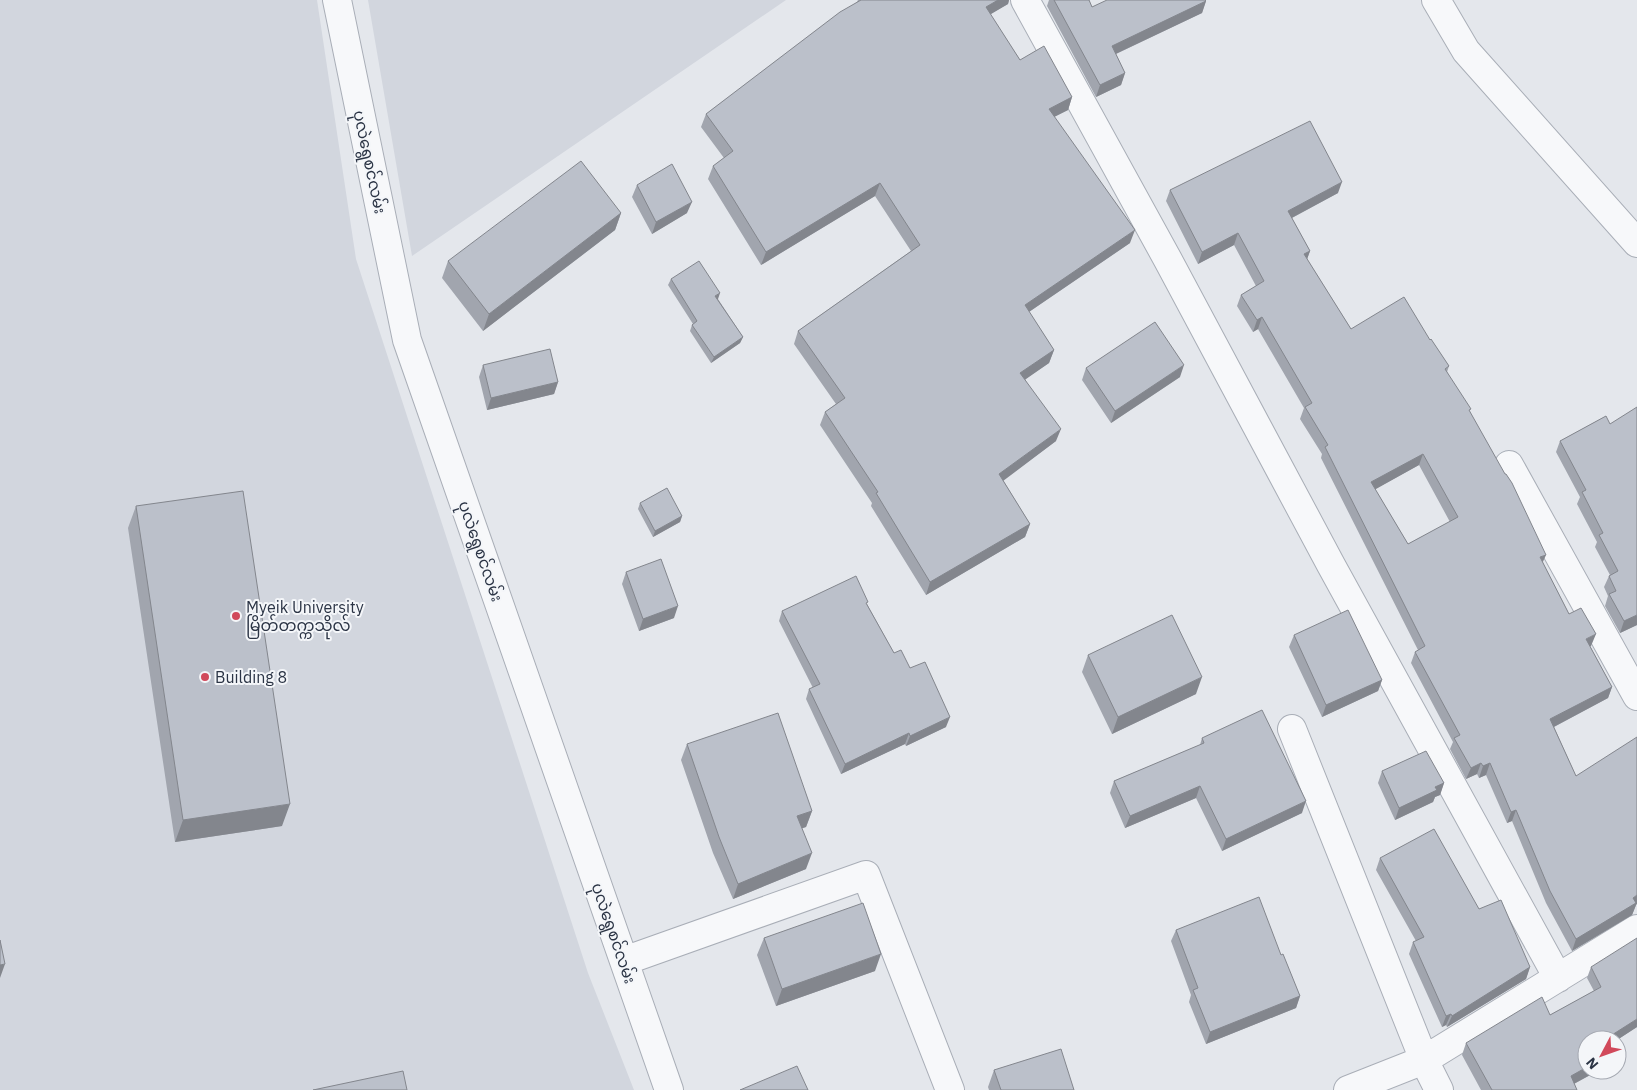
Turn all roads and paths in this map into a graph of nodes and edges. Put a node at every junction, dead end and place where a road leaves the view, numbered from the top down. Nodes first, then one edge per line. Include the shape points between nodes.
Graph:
1 (337, 0) edge
2 (1025, 0) edge
3 (1436, 0) edge
4 (1637, 243) edge
5 (1509, 465) dead end
6 (1637, 696) edge
7 (1292, 729) dead end
8 (1637, 929) edge
9 (624, 961) junction
10 (1558, 978) junction
11 (1424, 1060) junction
12 (669, 1090) edge
13 (950, 1090) edge
14 (1348, 1090) edge
15 (1438, 1090) edge

1 - 9 street, ပုလဲရွေစင်လမ်း via 407,340
2 - 10 street
3 - 4 street via 1466,50
5 - 6 street
7 - 11 street
8 - 10 street
9 - 12 street, ပုလဲရွေစင်လမ်း
9 - 13 street via 866,875
10 - 11 street
11 - 14 street
11 - 15 street

